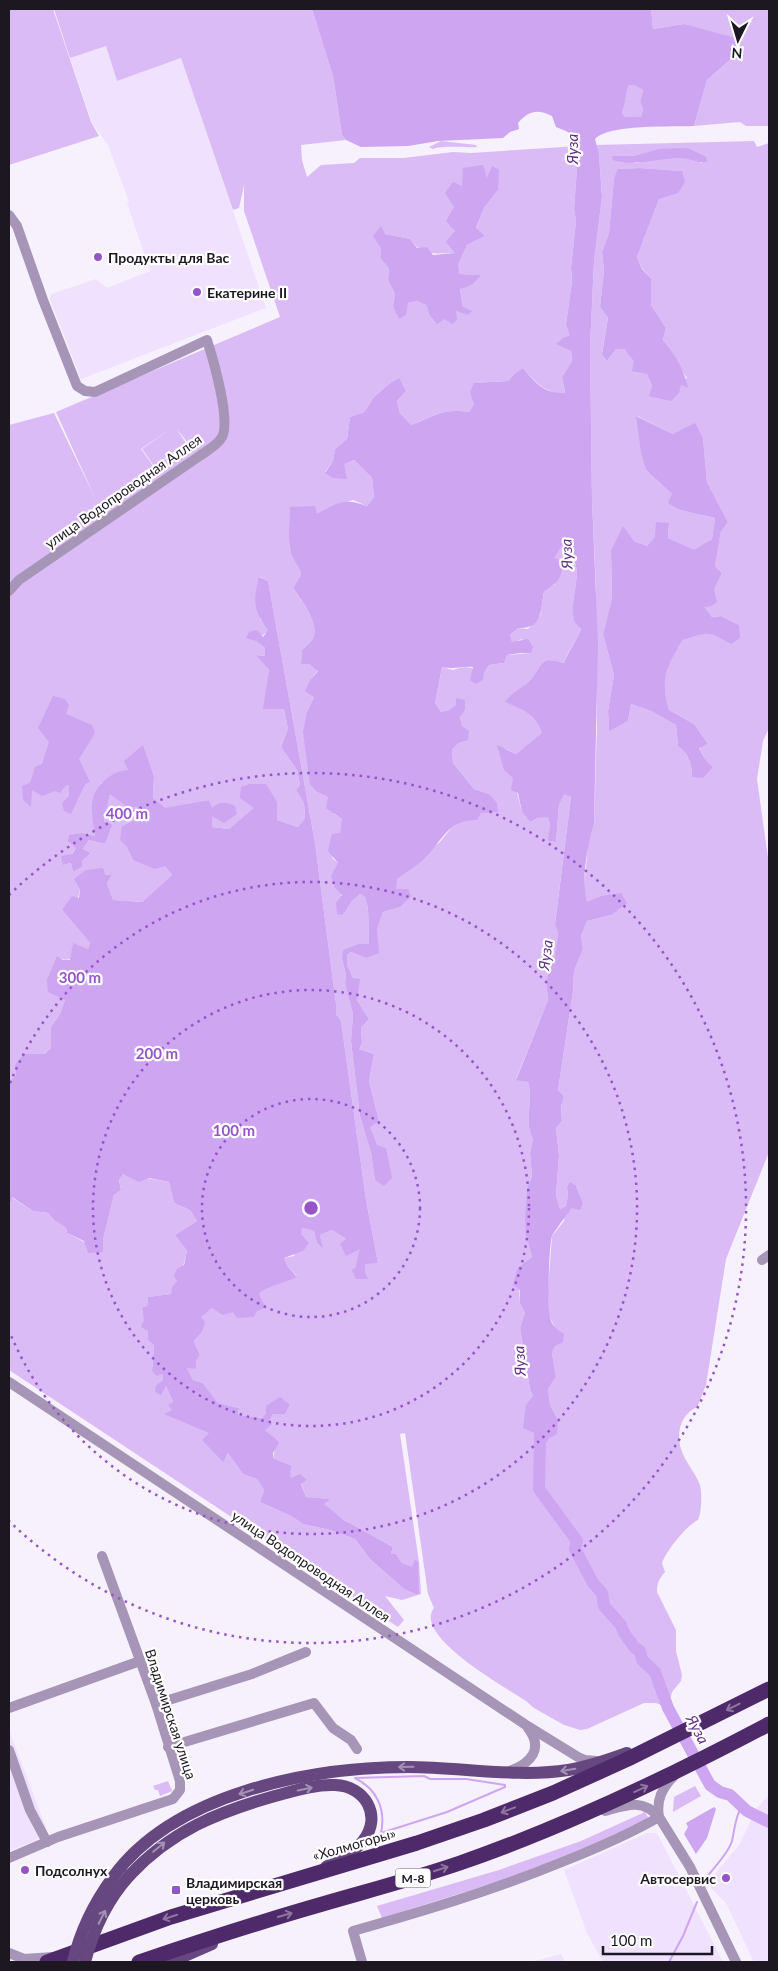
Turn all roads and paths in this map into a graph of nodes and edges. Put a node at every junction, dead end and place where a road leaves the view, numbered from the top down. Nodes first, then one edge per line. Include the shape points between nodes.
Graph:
1 (9, 215) edge
2 (9, 591) edge
3 (9, 1382) edge
4 (102, 1556) dead end
5 (306, 1652) dead end
6 (140, 1662) junction
7 (769, 1688) edge
8 (156, 1704) junction
9 (9, 1708) edge
10 (769, 1724) edge
11 (526, 1725) junction
12 (665, 1741) junction
13 (168, 1747) junction
14 (357, 1749) dead end
15 (9, 1750) edge
16 (603, 1761) junction
17 (679, 1770) junction
18 (510, 1771) junction
19 (658, 1817) junction
20 (566, 1823) junction
21 (47, 1842) junction
22 (9, 1858) edge
23 (317, 1872) junction
24 (255, 1924) junction
25 (9, 1953) edge
26 (68, 1959) edge
27 (47, 1962) edge
28 (85, 1962) edge
29 (139, 1962) edge
30 (171, 1962) edge
31 (362, 1962) edge
32 (736, 1962) edge

1 - 2 street, улица Водопроводная Аллея via 17,226 77,386 85,392 95,392 208,340 224,415 220,439 18,580
3 - 11 street, улица Водопроводная Аллея
4 - 6 street, Владимирская улица
5 - 8 street via 252,1674
6 - 8 street, Владимирская улица
6 - 9 street
7 -> 12 highway, М-8
8 - 13 street, Владимирская улица
10 - 17 highway, М-8
11 - 16 street, улица Водопроводная Аллея via 578,1757
11 - 18 street via 534,1741 533,1755 524,1766
12 - 16 main road
12 -> 23 highway, «Холмогоры» / М-8 via 553,1793 484,1820
13 - 14 street via 314,1703 333,1728 351,1740
13 - 21 street, Владимирская улица via 180,1781 177,1797
15 - 21 street via 30,1810
16 -> 18 main road via 570,1770
17 - 19 street via 659,1797
20 -> 17 highway, М-8
18 -> 26 main road, bridge via 379,1767 280,1782 218,1801 160,1831 135,1852 113,1877 92,1909
19 - 20 street via 648,1808 632,1805
19 - 31 street via 635,1831 534,1874 461,1900 353,1931
19 - 32 street via 690,1867
24 -> 20 highway, М-8 via 459,1863
21 - 22 street, Владимирская улица
23 -> 26 highway, «Холмогоры» / М-8 via 171,1916
28 -> 23 main road, bridge via 103,1914 143,1860 167,1841 222,1812 260,1800 336,1785 357,1791 370,1805 372,1823 369,1832 355,1850
24 - 29 highway, М-8
24 - 30 main road
25 - 26 street via 24,1959
26 - 27 highway, «Холмогоры» / М-8

